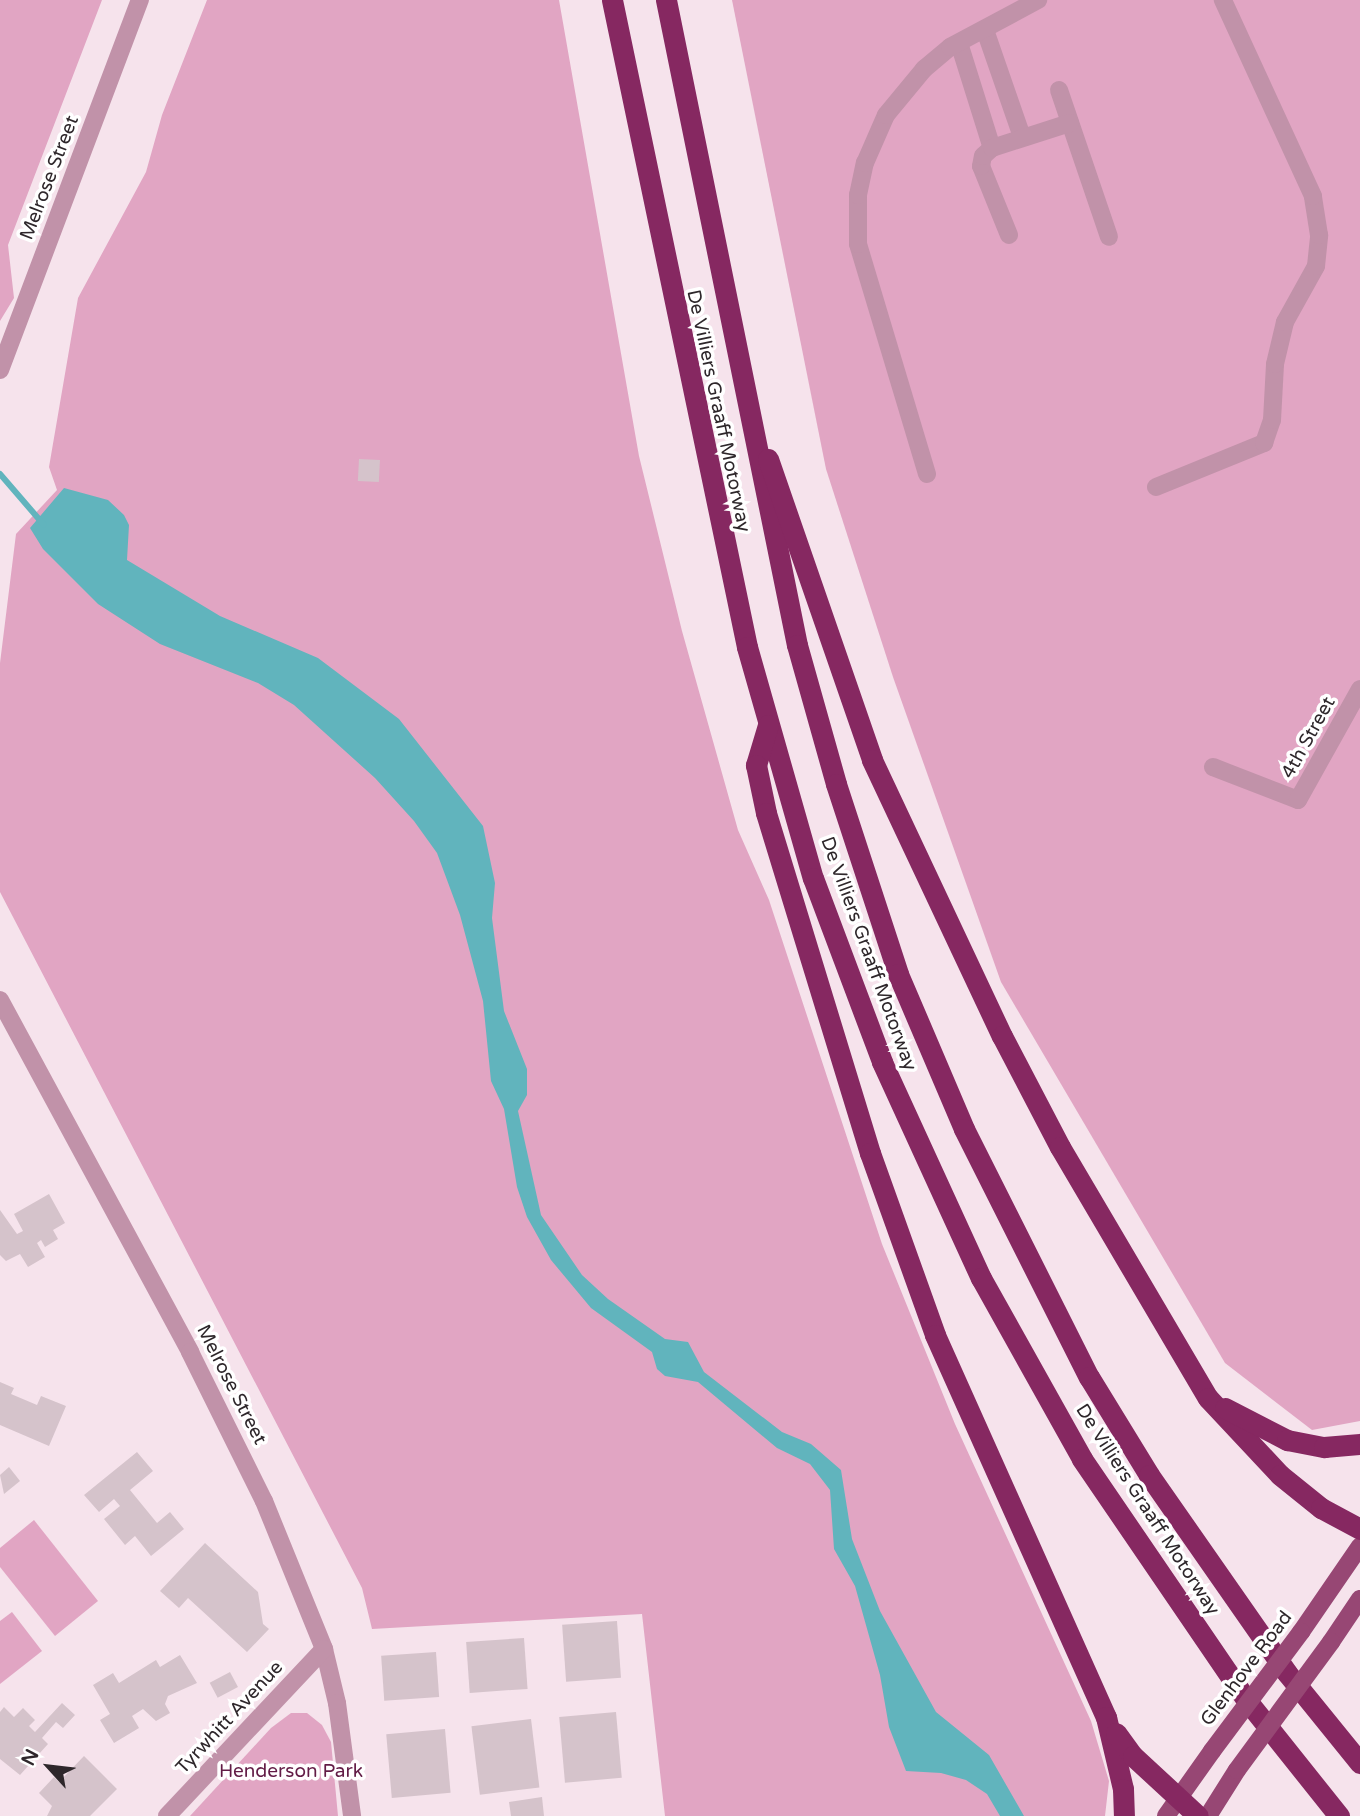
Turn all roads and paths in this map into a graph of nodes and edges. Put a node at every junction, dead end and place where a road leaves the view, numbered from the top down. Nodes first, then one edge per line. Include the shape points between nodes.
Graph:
1 (141, 0) edge
2 (612, 0) edge
3 (666, 0) edge
4 (1038, 0) edge
5 (1223, 0) edge
6 (985, 30) junction
7 (959, 43) junction
8 (1059, 90) dead end
9 (1070, 124) junction
10 (1022, 137) junction
11 (992, 148) junction
12 (1009, 235) dead end
13 (1109, 237) dead end
14 (734, 339) junction
15 (0, 370) edge
16 (927, 474) dead end
17 (1156, 486) dead end
18 (1360, 689) edge
19 (768, 725) junction
20 (1213, 767) dead end
21 (0, 1000) edge
22 (1208, 1398) junction
23 (1360, 1444) edge
24 (1360, 1530) edge
25 (1357, 1556) edge
26 (1360, 1599) edge
27 (324, 1649) junction
28 (1106, 1717) junction
29 (1360, 1763) edge
30 (1179, 1798) junction
31 (167, 1816) edge
32 (352, 1816) edge
33 (1124, 1816) edge
34 (1166, 1816) edge
35 (1198, 1816) edge
36 (1208, 1816) edge
37 (1339, 1816) edge

1 - 15 street, Melrose Street
2 - 19 highway, De Villiers Graaff Motorway via 720,538
3 - 14 highway
4 - 6 street
5 - 17 street via 1313,196 1319,235 1316,266 1284,321 1275,364 1272,420 1264,443
6 - 7 street
6 - 10 street
7 - 11 street
7 - 16 street via 923,69 886,115 865,163 858,195 858,244
8 - 9 street
9 - 10 street
9 - 13 street
10 - 11 street
11 - 12 street via 983,156 981,166
14 - 22 highway via 766,454 872,760 961,952 1060,1147
14 - 29 highway via 797,645 836,784 898,974 964,1129 1046,1296 1122,1432 1287,1672
18 - 20 street, 4th Street via 1298,800
19 - 28 highway via 756,754 760,788 870,1153 935,1335
19 - 37 highway, De Villiers Graaff Motorway via 813,878 860,1007 981,1278 1112,1505 1248,1702
21 - 27 street, Melrose Street via 242,1451
22 - 23 highway via 1287,1440 1324,1447
22 - 24 highway via 1280,1475 1321,1508
25 - 30 main road, Glenhove Road, bridge
26 - 36 main road, bridge
27 - 31 street, Tyrwhitt Avenue
27 - 32 street, Melrose Street via 337,1703
28 - 30 highway via 1133,1756
28 - 33 highway via 1121,1777
30 - 34 main road, Glenhove Road
30 - 35 highway

